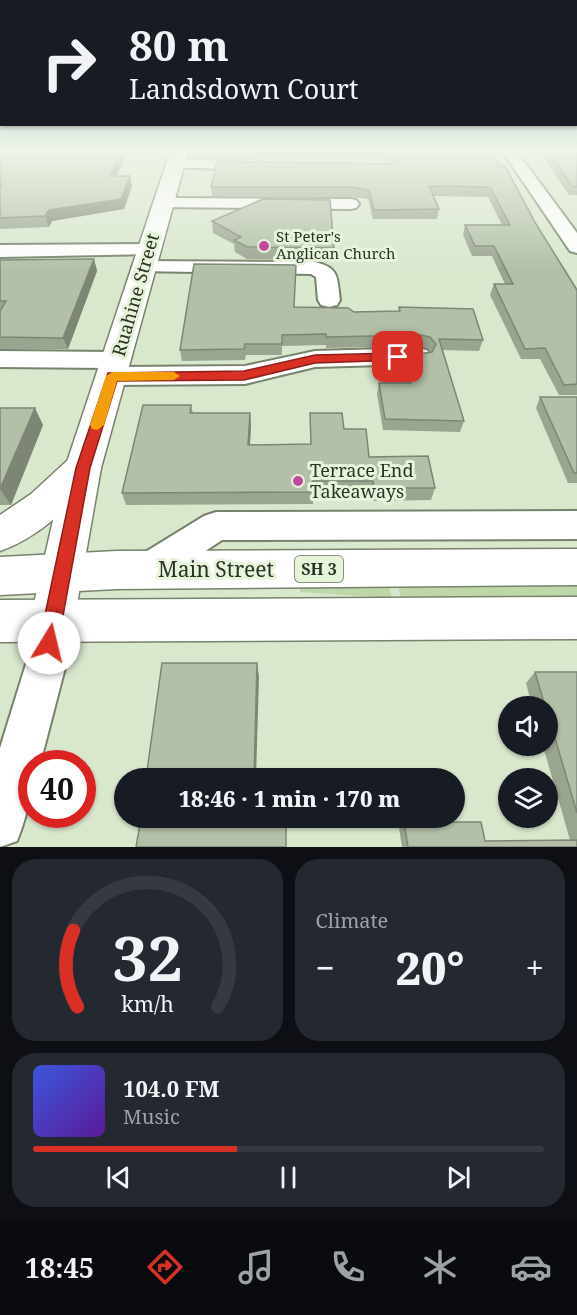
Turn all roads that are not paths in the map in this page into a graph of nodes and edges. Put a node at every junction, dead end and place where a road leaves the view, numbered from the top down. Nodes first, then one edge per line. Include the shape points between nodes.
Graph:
1 (167, 192) edge
2 (537, 192) edge
3 (163, 203) junction
4 (350, 204) dead end
5 (577, 247) edge
6 (0, 251) edge
7 (145, 259) junction
8 (329, 300) dead end
9 (418, 356) edge
10 (0, 359) edge
11 (114, 368) junction
12 (83, 468) junction
13 (577, 525) edge
14 (0, 534) edge
15 (577, 567) edge
16 (147, 570) junction
17 (61, 574) junction
18 (0, 576) edge
19 (577, 618) edge
20 (0, 621) edge
21 (52, 621) junction
22 (0, 824) edge

1 - 3 main road, Ruahine Street
2 - 5 street
3 - 4 street
3 - 7 main road, Ruahine Street
6 - 7 street
7 - 8 street via 315,268 326,274
7 - 11 main road, Ruahine Street
9 - 11 street via 315,359 244,375
10 - 11 street
11 - 12 main road, Ruahine Street
12 - 14 main road via 36,514
12 - 17 main road, Ruahine Street
13 - 16 street via 216,526
15 - 16 main road, Main Street / SH 3
16 - 17 main road, Main Street / SH 3
17 - 18 main road, Main Street / SH 3
17 - 21 main road, Ruahine Street
19 - 21 main road
20 - 21 main road
21 - 22 street, Ruahine Street via 46,664

